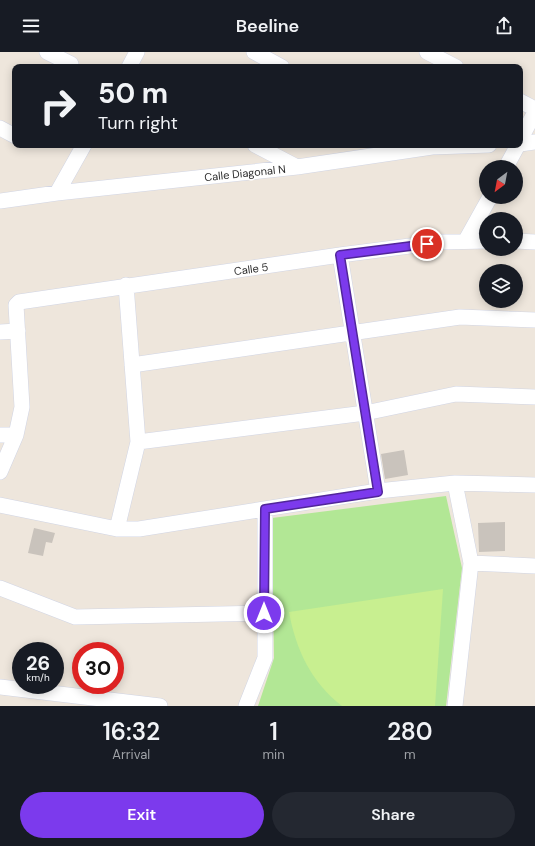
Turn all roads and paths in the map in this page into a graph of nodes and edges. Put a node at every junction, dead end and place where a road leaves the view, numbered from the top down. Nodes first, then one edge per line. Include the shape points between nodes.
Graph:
1 (47, 52) edge
2 (137, 52) edge
3 (254, 52) edge
4 (427, 52) edge
5 (71, 64) dead end
6 (131, 64) edge
7 (276, 64) edge
8 (450, 64) edge
9 (523, 103) edge
10 (535, 109) edge
11 (535, 112) edge
12 (0, 128) edge
13 (12, 134) edge
14 (523, 134) edge
15 (535, 142) edge
16 (523, 144) edge
17 (82, 148) edge
18 (261, 148) edge
19 (417, 148) edge
20 (517, 148) edge
21 (510, 160) edge
22 (297, 167) junction
23 (57, 193) junction
24 (0, 201) edge
25 (486, 204) edge
26 (466, 240) junction
27 (479, 241) edge
28 (523, 242) edge
29 (535, 242) edge
30 (340, 255) junction
31 (126, 285) junction
32 (535, 320) edge
33 (18, 331) junction
34 (351, 331) junction
35 (0, 332) edge
36 (132, 365) junction
37 (535, 397) edge
38 (365, 413) junction
39 (0, 435) edge
40 (16, 435) junction
41 (138, 442) junction
42 (0, 472) edge
43 (455, 483) junction
44 (535, 485) edge
45 (378, 492) junction
46 (0, 505) edge
47 (265, 509) junction
48 (117, 530) junction
49 (470, 563) junction
50 (535, 566) edge
51 (0, 588) edge
52 (264, 613) junction
53 (0, 687) edge
54 (160, 706) edge
55 (246, 706) edge
56 (455, 706) edge

1 - 5 street
2 - 6 street
3 - 7 street
4 - 8 street
9 - 10 street
11 - 14 street
12 - 13 street
15 - 16 street
17 - 23 street
18 - 22 street
19 - 22 street, Calle Diagonal N
20 - 21 street
22 - 23 street, Calle Diagonal N
23 - 24 street, Calle Diagonal N
25 - 26 street
26 - 27 street, Calle 5
26 - 30 street, Calle 5
28 - 29 street
30 - 31 street, Calle 5
30 - 34 street
31 - 33 street, Calle 5 via 17,303
31 - 36 street
32 - 34 street via 460,317
33 - 35 street
33 - 40 street via 22,407
34 - 36 street
34 - 38 street
36 - 41 street
37 - 38 street via 456,394
38 - 41 street
38 - 45 street
39 - 40 street
40 - 42 street
41 - 48 street
43 - 44 street
43 - 45 street
43 - 49 street
45 - 47 street
46 - 48 street
47 - 48 street via 139,529
47 - 52 street
49 - 50 street
49 - 56 street
51 - 52 street via 75,617
52 - 55 street via 266,658
53 - 54 street

